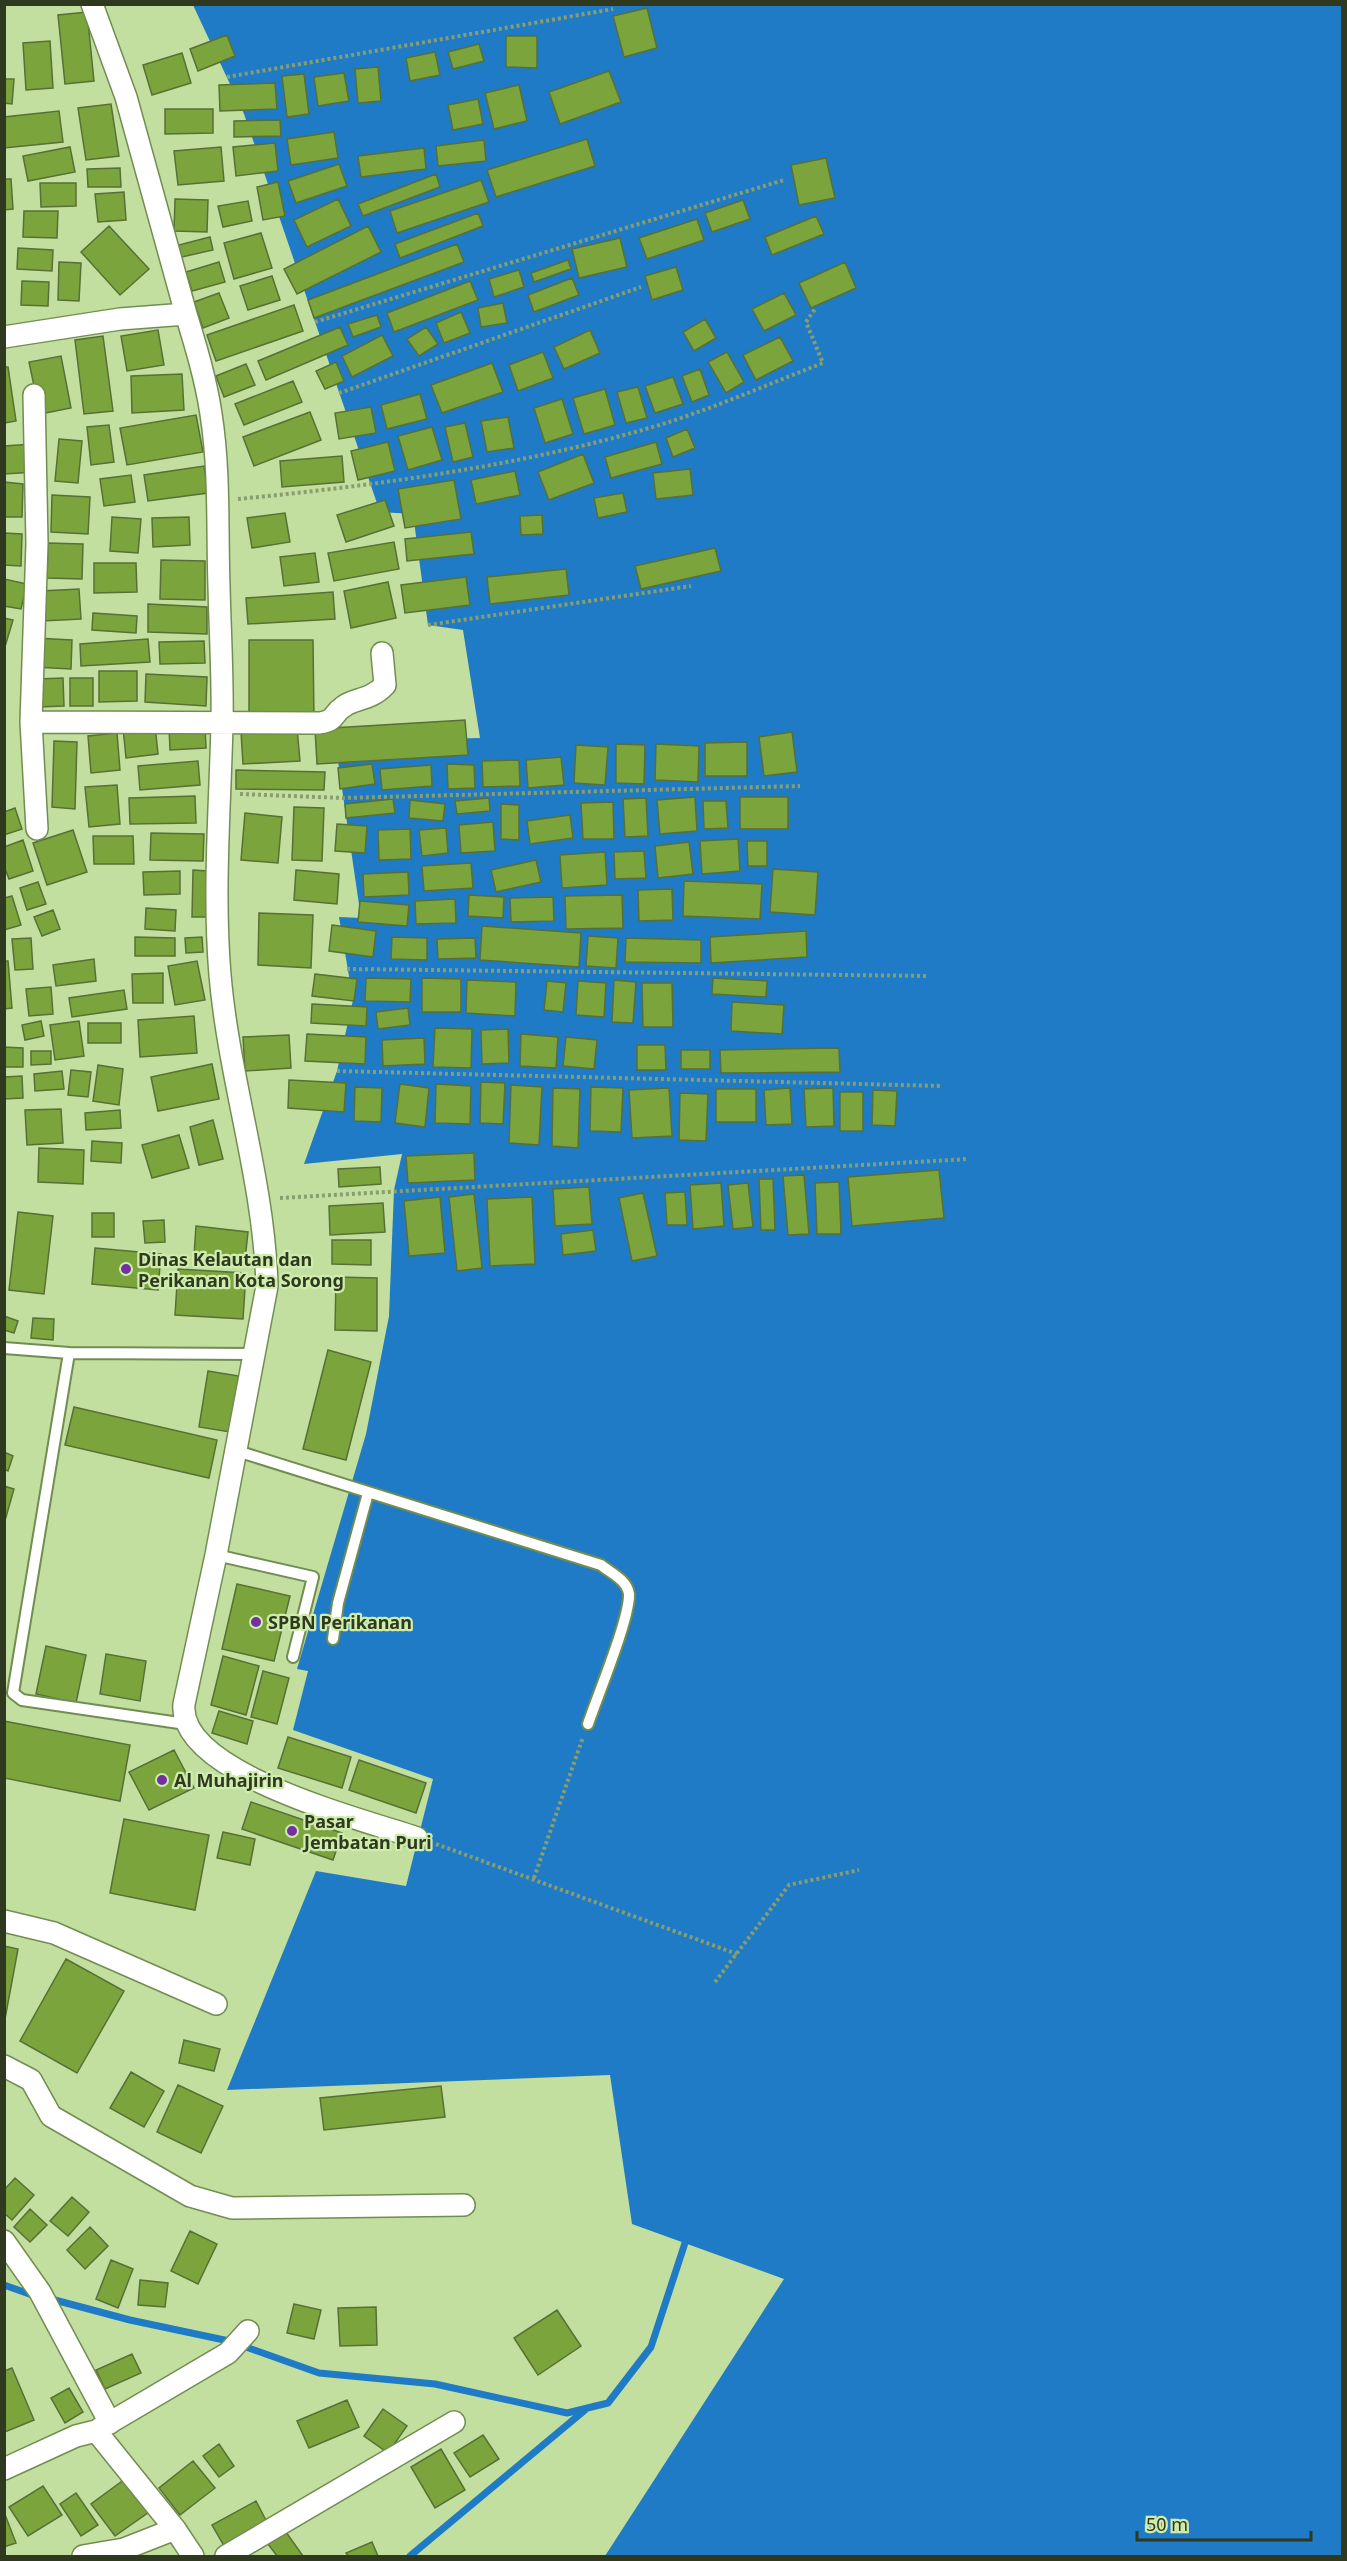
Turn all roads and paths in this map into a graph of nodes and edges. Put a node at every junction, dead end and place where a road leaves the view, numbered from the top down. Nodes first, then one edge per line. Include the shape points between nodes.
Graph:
1 (92, 4) edge
2 (613, 9) dead end
3 (227, 77) dead end
4 (784, 180) dead end
5 (641, 287) dead end
6 (815, 309) dead end
7 (186, 314) junction
8 (315, 322) dead end
9 (4, 336) edge
10 (339, 393) dead end
11 (34, 395) dead end
12 (216, 501) junction
13 (691, 586) dead end
14 (428, 625) dead end
15 (382, 653) dead end
16 (222, 721) junction
17 (31, 722) junction
18 (800, 786) dead end
19 (218, 793) junction
20 (37, 828) dead end
21 (347, 969) dead end
22 (928, 976) dead end
23 (337, 1071) dead end
24 (942, 1086) dead end
25 (968, 1159) dead end
26 (260, 1200) junction
27 (4, 1348) edge
28 (69, 1353) junction
29 (256, 1354) junction
30 (237, 1451) junction
31 (368, 1493) junction
32 (216, 1555) junction
33 (333, 1639) dead end
34 (293, 1657) dead end
35 (186, 1724) junction
36 (588, 1724) joint
37 (417, 1838) joint
38 (859, 1870) dead end
39 (534, 1878) junction
40 (4, 1921) edge
41 (737, 1954) junction
42 (715, 1982) dead end
43 (216, 2004) dead end
44 (4, 2066) edge
45 (464, 2205) dead end
46 (4, 2241) edge
47 (241, 2339) dead end
48 (454, 2422) dead end
49 (103, 2427) junction
50 (4, 2469) edge
51 (176, 2529) junction
52 (83, 2556) edge
53 (193, 2556) edge
54 (226, 2556) edge

1 - 7 street via 126,97
2 - 3 path
4 - 8 path
5 - 10 path
6 - 12 path via 806,322 823,363 667,422 552,452 371,486
7 - 9 street
7 - 12 street via 202,365 211,415
11 - 17 street via 37,543
12 - 16 street
13 - 14 path
15 - 16 street via 385,685 373,695 343,706 329,721
16 - 17 street
16 - 19 street
17 - 20 street
18 - 19 path via 343,798
19 - 26 street via 220,974 230,1063
21 - 22 path
23 - 24 path
25 - 26 path
26 - 29 street via 267,1286
27 - 28 lane
28 - 29 lane
28 - 35 lane via 13,1693 22,1700
29 - 30 street
30 - 31 lane
30 - 32 street
31 - 33 lane via 338,1603
31 - 36 lane via 601,1566 622,1579 629,1593 625,1616
32 - 34 lane via 313,1577
32 - 35 street via 184,1704
35 - 37 street via 216,1756 240,1773 271,1788
36 - 39 path
37 - 39 path
38 - 41 path via 789,1885
39 - 41 path
40 - 43 street via 54,1933
41 - 42 path
44 - 45 street via 31,2080 51,2116 210,2204 232,2208
46 - 49 street via 40,2292
47 - 49 street
48 - 54 street
49 - 50 street
49 - 51 street
51 - 52 street via 124,2549
51 - 53 street

